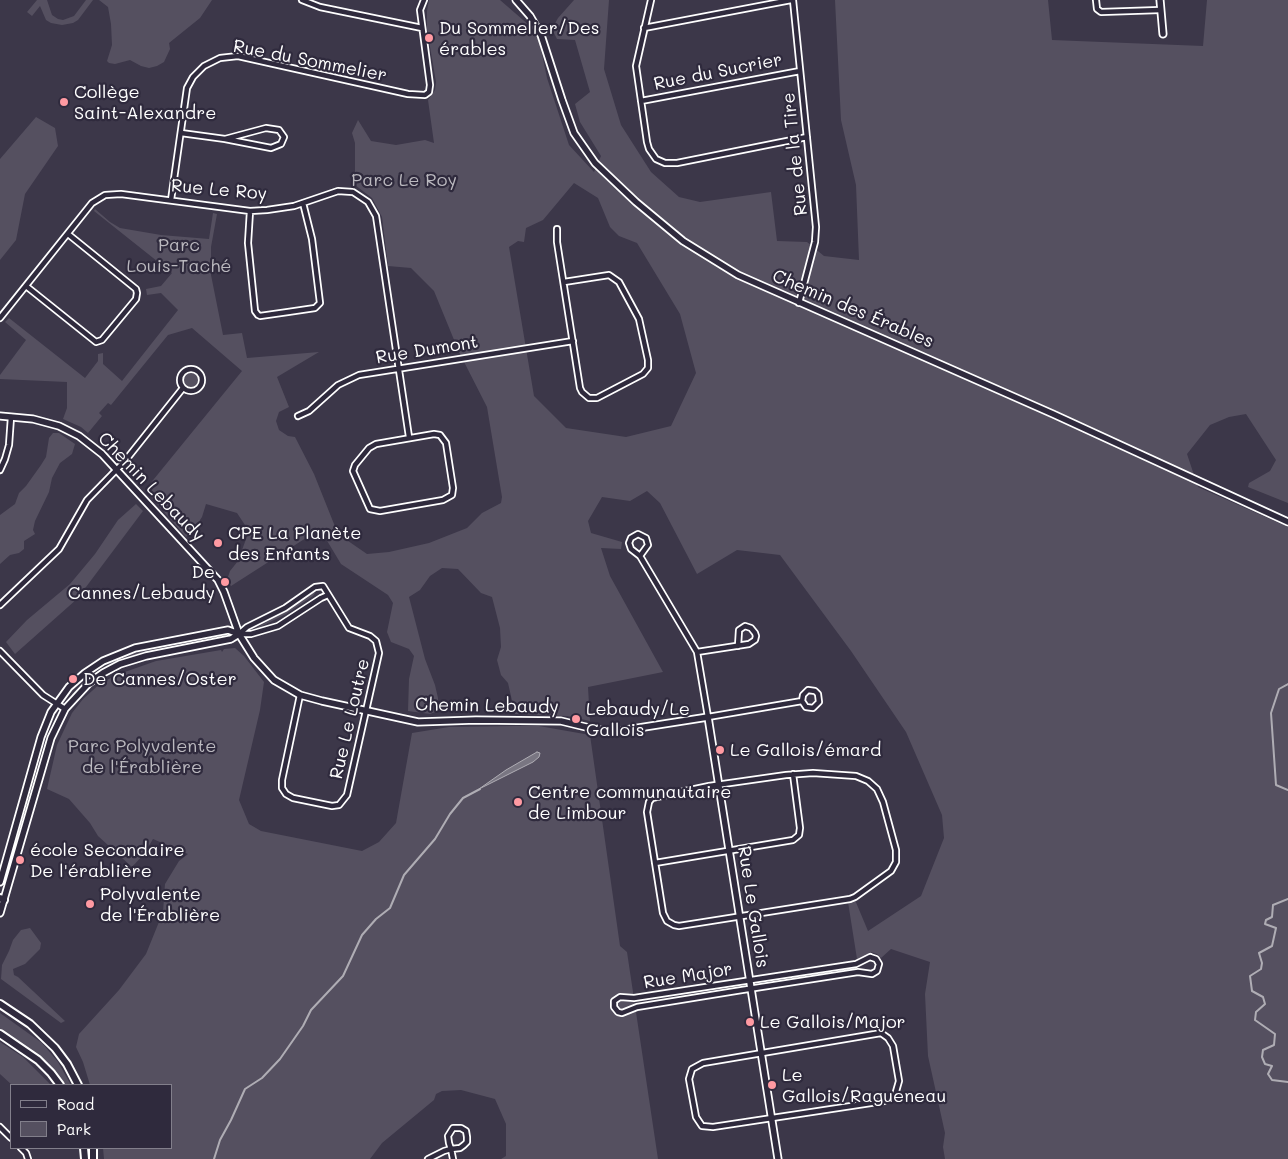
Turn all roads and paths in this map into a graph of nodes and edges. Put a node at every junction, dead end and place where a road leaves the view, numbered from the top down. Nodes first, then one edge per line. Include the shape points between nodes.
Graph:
1 (302, 0) edge
2 (424, 0) edge
3 (516, 0) edge
4 (651, 0) edge
5 (792, 0) edge
6 (1096, 0) edge
7 (1160, 0) edge
8 (1160, 10) junction
9 (422, 28) junction
10 (644, 28) junction
11 (1164, 34) dead end
12 (800, 71) junction
13 (641, 101) junction
14 (181, 133) junction
15 (807, 137) junction
16 (225, 139) junction
17 (171, 200) junction
18 (303, 203) junction
19 (250, 211) junction
20 (557, 229) dead end
21 (68, 234) junction
22 (564, 282) junction
23 (26, 286) junction
24 (799, 303) junction
25 (0, 318) edge
26 (573, 341) junction
27 (398, 368) junction
28 (183, 388) junction
29 (0, 416) edge
30 (298, 416) dead end
31 (11, 417) junction
32 (409, 437) junction
33 (117, 469) junction
34 (0, 470) edge
35 (1288, 522) edge
36 (640, 556) junction
37 (328, 595) junction
38 (0, 605) edge
39 (239, 634) junction
40 (738, 646) junction
41 (0, 651) edge
42 (697, 652) junction
43 (300, 695) junction
44 (802, 701) junction
45 (56, 704) junction
46 (65, 709) junction
47 (365, 711) junction
48 (708, 717) junction
49 (792, 774) junction
50 (719, 785) junction
51 (729, 850) junction
52 (655, 863) junction
53 (0, 882) edge
54 (2, 899) edge
55 (0, 913) edge
56 (740, 916) junction
57 (749, 980) junction
58 (751, 988) junction
59 (0, 1004) edge
60 (0, 1034) edge
61 (761, 1052) junction
62 (59, 1084) edge
63 (77, 1084) edge
64 (772, 1118) junction
65 (0, 1127) edge
66 (10, 1137) edge
67 (451, 1149) junction
68 (428, 1159) edge
69 (453, 1159) edge
70 (778, 1159) edge

1 - 9 street via 320,7
2 - 9 street, Rue du Sommelier via 420,10
3 - 24 street, Chemin des Érables via 541,35 574,133 595,163 683,240 738,275
4 - 10 street
5 - 10 street
5 - 12 street, Rue de la Tire
6 - 8 street via 1097,9 1101,12
7 - 8 street
8 - 11 street
9 - 14 street, Rue du Sommelier via 430,85 425,95 238,56 226,57 204,66 189,82
10 - 13 street via 636,66
12 - 13 street, Rue du Sucrier
12 - 15 street, Rue de la Tire
13 - 15 street via 649,149 656,159 665,163 677,164
14 - 16 street
14 - 17 street, Rue du Sommelier
15 - 24 street, Rue de la Tire via 816,227
16 - 16 street via 271,148 282,144 284,137 279,130 266,128
17 - 19 street, Rue Le Roy
17 - 21 street, Rue Le Roy via 105,195 92,203
18 - 19 street, Rue Le Roy
18 - 19 street via 321,300 315,308 297,311 256,314 248,243
18 - 27 street, Rue Le Roy via 348,191 364,198 372,207
20 - 22 street
21 - 23 street, Rue Le Roy
21 - 23 street via 136,290 136,298 102,340 96,342
22 - 26 street
22 - 26 street via 612,276 619,282 637,314 648,368 643,374 602,396 589,398 580,388
23 - 25 street, Rue Le Roy
24 - 35 street, Chemin des Érables
26 - 27 street, Rue Dumont
27 - 30 street, Rue Dumont via 358,375 344,381 309,411
27 - 32 street, Rue Le Roy
28 - 28 street via 192,391 198,388 201,378 198,372 184,372 180,378
28 - 33 street
29 - 31 street, Chemin Lebaudy
31 - 33 street, Chemin Lebaudy via 42,421 71,432 96,448
31 - 34 street via 9,445
32 - 32 street via 434,434 442,437 452,495 434,502 380,511 370,509 354,475 355,465 372,446
33 - 38 street via 87,500 59,549
33 - 39 street, Chemin Lebaudy via 218,580
36 - 36 street, Rue Le Gallois via 647,548 647,541 638,534 632,538 630,546
36 - 42 street, Rue Le Gallois
37 - 39 street via 278,626
37 - 39 street, Rue Le Loutre via 323,586 315,587
37 - 47 street, Rue Le Loutre via 348,628 374,638 378,645 379,653
39 - 43 street, Chemin Lebaudy via 266,673
39 - 45 street via 228,630 125,651 85,673
39 - 46 street via 231,639 120,664 89,683
40 - 40 street via 752,642 756,636 754,630 745,626 739,630
40 - 42 street
41 - 45 street
42 - 48 street, Rue Le Gallois
43 - 47 street, Chemin Lebaudy
43 - 47 street, Rue Le Loutre via 282,784 286,794 293,798 335,806 344,799
44 - 44 street, Chemin Lebaudy via 806,707 813,708 819,702 818,694 808,690
44 - 48 street, Chemin Lebaudy
45 - 46 street
45 - 53 street via 41,737
46 - 54 street via 51,738
47 - 48 street, Chemin Lebaudy via 418,722 554,720 612,732
48 - 50 street, Rue Le Gallois
49 - 50 street
49 - 51 street via 799,835 789,841
49 - 56 street via 856,776 873,784 880,794 896,850 895,867 856,897
50 - 51 street, Rue Le Gallois
50 - 52 street via 656,796 649,802 647,812
51 - 52 street
51 - 56 street, Rue Le Gallois
52 - 56 street via 663,912 670,924 679,926
54 - 55 street
56 - 57 street, Rue Le Gallois
57 - 58 street, Rue Le Gallois
57 - 58 street, Rue Major via 856,964 870,957 878,964 877,971 872,974 858,972
57 - 58 street, Rue Major via 634,998 620,997 614,1001 614,1007 622,1013 637,1007
58 - 61 street, Rue Le Gallois
59 - 63 main road via 30,1024 55,1048
60 - 62 main road via 38,1060
61 - 64 street, Rue Le Gallois
61 - 64 street via 703,1063 692,1069 689,1079 696,1117 702,1126
61 - 64 street via 881,1033 892,1042 895,1055 898,1081 895,1095 890,1098
64 - 70 street, Rue Le Gallois
65 - 66 street
67 - 67 street via 460,1148 466,1142 467,1134 461,1128 453,1128 450,1132
67 - 68 street
67 - 69 street

